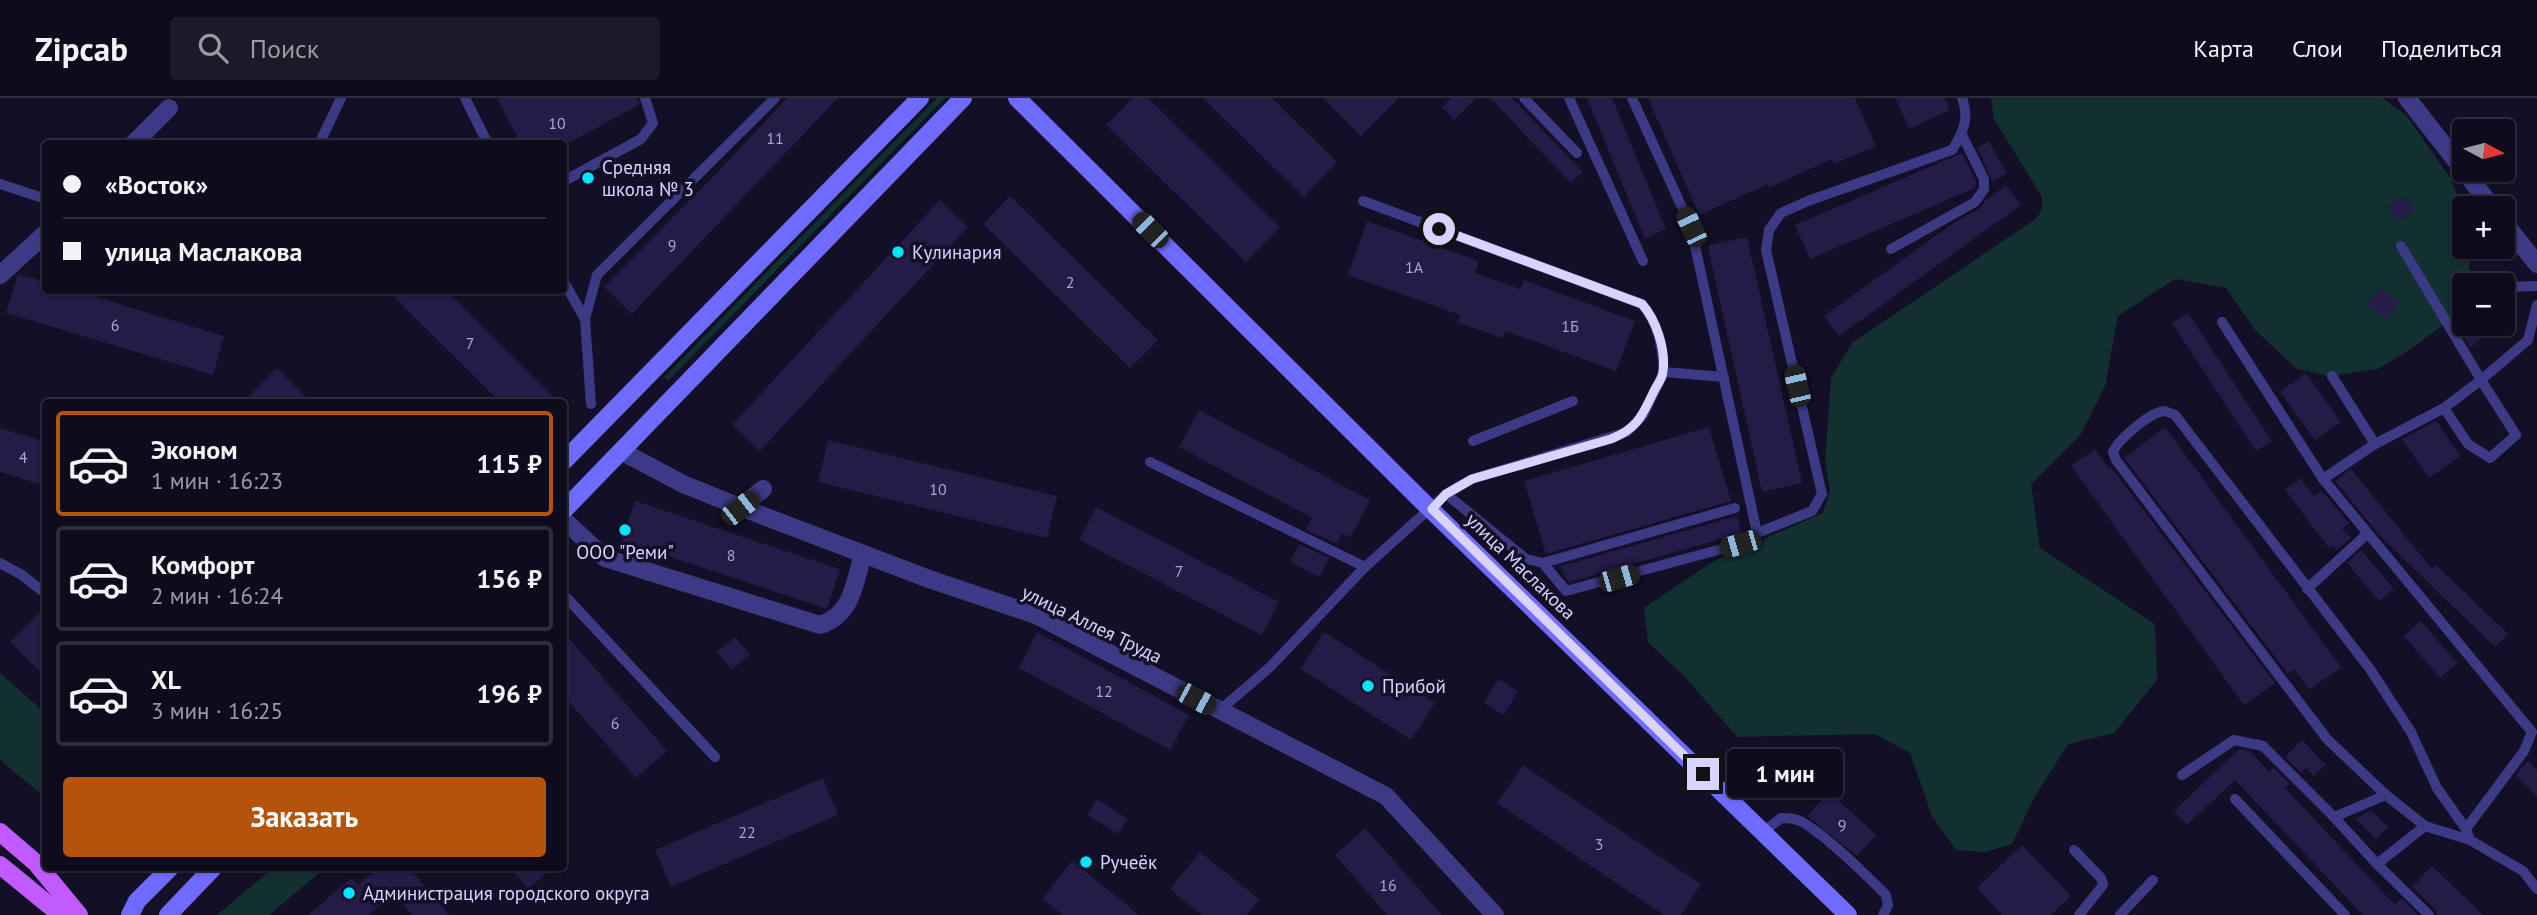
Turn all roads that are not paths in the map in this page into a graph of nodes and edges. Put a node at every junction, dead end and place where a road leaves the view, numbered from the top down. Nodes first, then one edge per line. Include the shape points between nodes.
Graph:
1 (341, 98) edge
2 (465, 98) edge
3 (645, 98) edge
4 (775, 98) edge
5 (920, 98) edge
6 (963, 98) edge
7 (1017, 98) edge
8 (1524, 98) edge
9 (1569, 98) edge
10 (1632, 98) edge
11 (1962, 98) edge
12 (2407, 98) edge
13 (173, 103) edge
14 (1962, 135) junction
15 (137, 140) edge
16 (321, 140) edge
17 (486, 140) edge
18 (1577, 153) dead end
19 (567, 179) edge
20 (0, 184) edge
21 (2484, 196) edge
22 (42, 198) edge
23 (1363, 201) dead end
24 (2515, 236) edge
25 (42, 237) edge
26 (2400, 246) dead end
27 (1891, 249) dead end
28 (1643, 261) dead end
29 (2537, 264) edge
30 (0, 275) edge
31 (2537, 286) edge
32 (567, 287) edge
33 (2515, 287) edge
34 (2537, 305) edge
35 (585, 319) junction
36 (2222, 323) dead end
37 (1664, 372) junction
38 (2332, 376) dead end
39 (1724, 377) junction
40 (2481, 380) junction
41 (1573, 401) dead end
42 (591, 404) dead end
43 (2444, 408) junction
44 (1473, 441) dead end
45 (2375, 444) junction
46 (621, 451) junction
47 (567, 458) edge
48 (1150, 462) dead end
49 (2323, 479) junction
50 (763, 489) dead end
51 (1446, 494) junction
52 (567, 507) edge
53 (740, 508) junction
54 (1735, 508) dead end
55 (1432, 509) junction
56 (567, 523) edge
57 (1757, 533) junction
58 (2367, 534) junction
59 (863, 554) junction
60 (0, 563) edge
61 (1544, 564) junction
62 (1365, 567) junction
63 (2307, 589) junction
64 (42, 591) edge
65 (567, 598) edge
66 (1219, 711) junction
67 (2534, 734) edge
68 (715, 757) dead end
69 (2182, 775) dead end
70 (2386, 796) junction
71 (2235, 799) dead end
72 (2334, 817) junction
73 (2425, 826) junction
74 (0, 832) edge
75 (1763, 832) junction
76 (2468, 835) junction
77 (2074, 850) dead end
78 (2377, 864) junction
79 (0, 865) edge
80 (42, 870) edge
81 (43, 871) edge
82 (167, 871) edge
83 (210, 871) edge
84 (2153, 880) dead end
85 (2537, 889) edge
86 (61, 915) edge
87 (79, 915) edge
88 (130, 915) edge
89 (168, 915) edge
90 (1495, 915) edge
91 (1848, 915) edge
92 (1883, 915) edge
93 (2079, 915) edge
94 (2120, 915) edge
95 (2345, 915) edge
96 (2429, 915) edge

1 - 16 lane
2 - 17 lane
3 - 19 lane via 653,123 641,139
4 - 35 lane via 597,275
5 - 47 street
6 - 46 street
7 - 55 street, улица Маслакова
8 - 18 lane
9 - 28 lane
10 - 39 lane via 1691,227
11 - 14 lane via 1966,119
12 - 21 street
13 - 15 street
14 - 27 lane via 1984,179 1984,189 1975,202
14 - 57 lane via 1952,150 1781,213 1769,230 1766,250 1822,494 1812,511
20 - 22 lane
23 - 37 lane via 1642,304 1653,317
24 - 29 street
25 - 30 street
26 - 40 lane
31 - 33 lane
32 - 35 lane
34 - 40 lane via 2528,340
35 - 42 lane
36 - 49 lane
37 - 39 lane
37 - 51 lane via 1643,415 1627,432 1472,479
38 - 45 lane
39 - 57 lane
40 - 43 lane
40 - 43 lane via 2516,435 2490,457 2468,444
41 - 44 lane
43 - 45 lane
45 - 49 lane
46 - 52 street
46 - 53 street, улица Аллея Труда
48 - 62 lane
49 - 58 lane
50 - 53 street
51 - 55 lane
51 - 61 lane via 1526,559
53 - 59 street, улица Аллея Труда
54 - 61 lane
55 - 62 lane
55 - 75 street, улица Маслакова
56 - 59 street via 605,558 820,625 844,611
57 - 61 lane via 1740,544 1570,591 1563,589
58 - 63 lane
58 - 67 lane
59 - 66 street, улица Аллея Труда via 1036,615
60 - 64 lane
62 - 66 lane via 1270,667
63 - 70 lane via 2175,415 2165,411 2152,415 2116,445 2116,460 2300,705 2327,739
63 - 76 lane via 2370,669
65 - 68 lane
66 - 90 street, улица Аллея Труда via 1387,796
67 - 76 lane
69 - 72 lane via 2234,740 2263,746
70 - 72 lane
70 - 73 lane
71 - 95 lane
72 - 78 lane
73 - 76 lane
73 - 78 lane
74 - 80 main road
75 - 91 street, улица Маслакова
75 - 92 lane via 1781,818 1802,822 1886,895
76 - 85 lane via 2523,871
77 - 93 lane via 2103,885
78 - 96 lane
79 - 86 main road
81 - 87 main road
82 - 88 street via 137,901
83 - 89 street
84 - 94 lane

